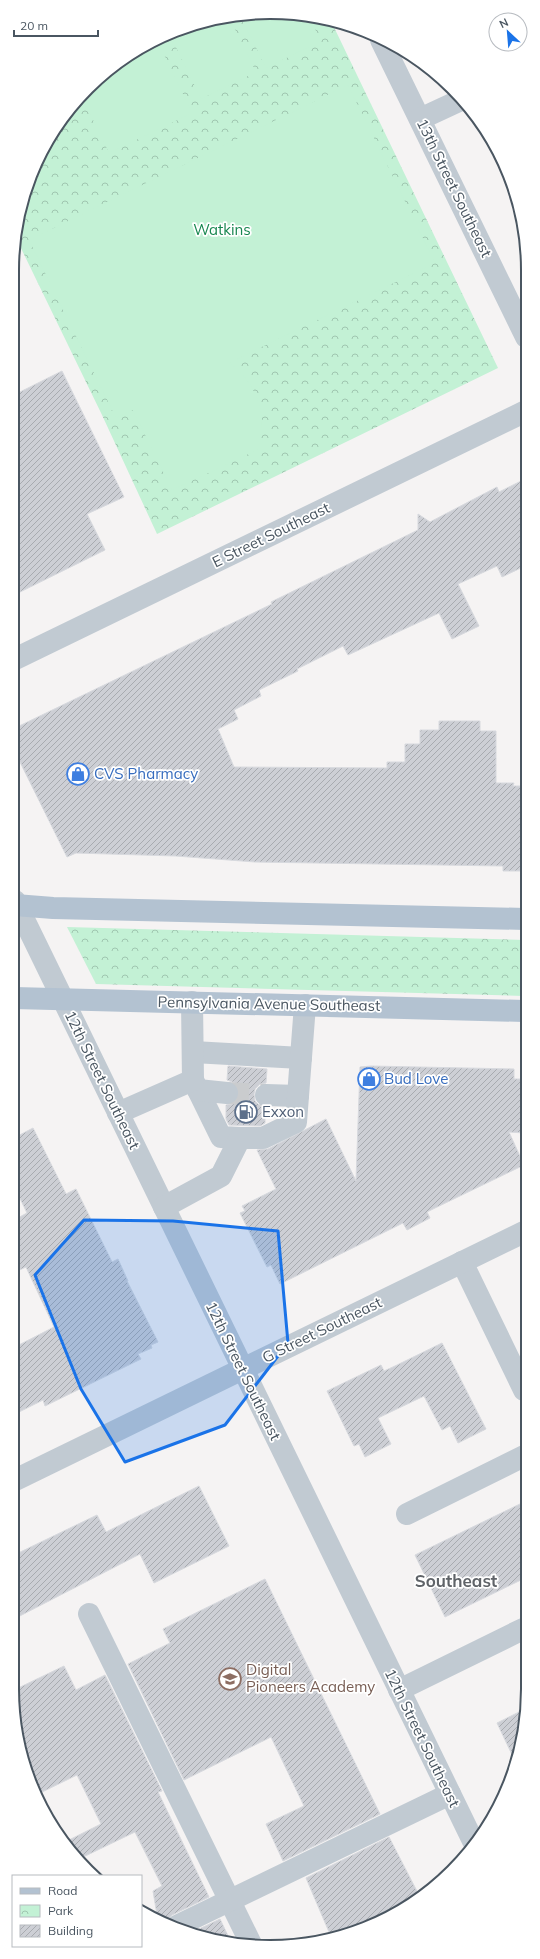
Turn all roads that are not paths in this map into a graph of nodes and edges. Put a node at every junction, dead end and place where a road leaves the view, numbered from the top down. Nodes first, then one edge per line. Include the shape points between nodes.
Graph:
1 (386, 47) edge
2 (456, 102) edge
3 (420, 120) junction
4 (521, 327) edge
5 (521, 413) edge
6 (19, 657) edge
7 (19, 904) edge
8 (19, 912) edge
9 (521, 918) edge
10 (19, 998) edge
11 (63, 999) junction
12 (192, 1002) junction
13 (305, 1005) junction
14 (521, 1010) edge
15 (192, 1052) junction
16 (301, 1058) junction
17 (195, 1085) junction
18 (227, 1093) tunnel mouth
19 (266, 1095) tunnel mouth
20 (298, 1096) junction
21 (118, 1113) junction
22 (240, 1138) junction
23 (164, 1207) junction
24 (521, 1233) edge
25 (462, 1262) junction
26 (242, 1369) junction
27 (521, 1384) edge
28 (521, 1457) edge
29 (19, 1478) edge
30 (407, 1514) dead end
31 (89, 1614) dead end
32 (521, 1630) edge
33 (399, 1690) junction
34 (450, 1794) junction
35 (472, 1838) edge
36 (229, 1901) junction
37 (181, 1924) edge
38 (248, 1939) edge

1 - 3 street, 13th Street Southeast
2 - 3 street
3 - 4 street, 13th Street Southeast
5 - 6 street, E Street Southeast
7 - 9 main road via 53,908
8 - 11 street, 12th Street Southeast
10 - 11 main road, Pennsylvania Avenue Southeast
11 - 12 main road, Pennsylvania Avenue Southeast
11 - 21 street, 12th Street Southeast
12 - 13 main road, Pennsylvania Avenue Southeast
12 - 15 street
13 - 14 main road, Pennsylvania Avenue Southeast
13 - 16 street
15 - 16 street
15 - 17 street
16 - 20 street
17 - 18 street
17 - 21 street
17 - 22 street via 221,1137
19 - 20 street
20 - 22 street via 296,1122 263,1138
21 - 23 street, 12th Street Southeast
22 - 23 street via 221,1176
23 - 26 street, 12th Street Southeast
24 - 25 street, G Street Southeast
25 - 26 street, G Street Southeast
25 - 27 street
26 - 29 street, G Street Southeast
26 - 33 street, 12th Street Southeast
28 - 30 street
31 - 36 street
32 - 33 street
33 - 34 street, 12th Street Southeast
34 - 35 street, 12th Street Southeast
34 - 36 street
36 - 37 street
36 - 38 street

